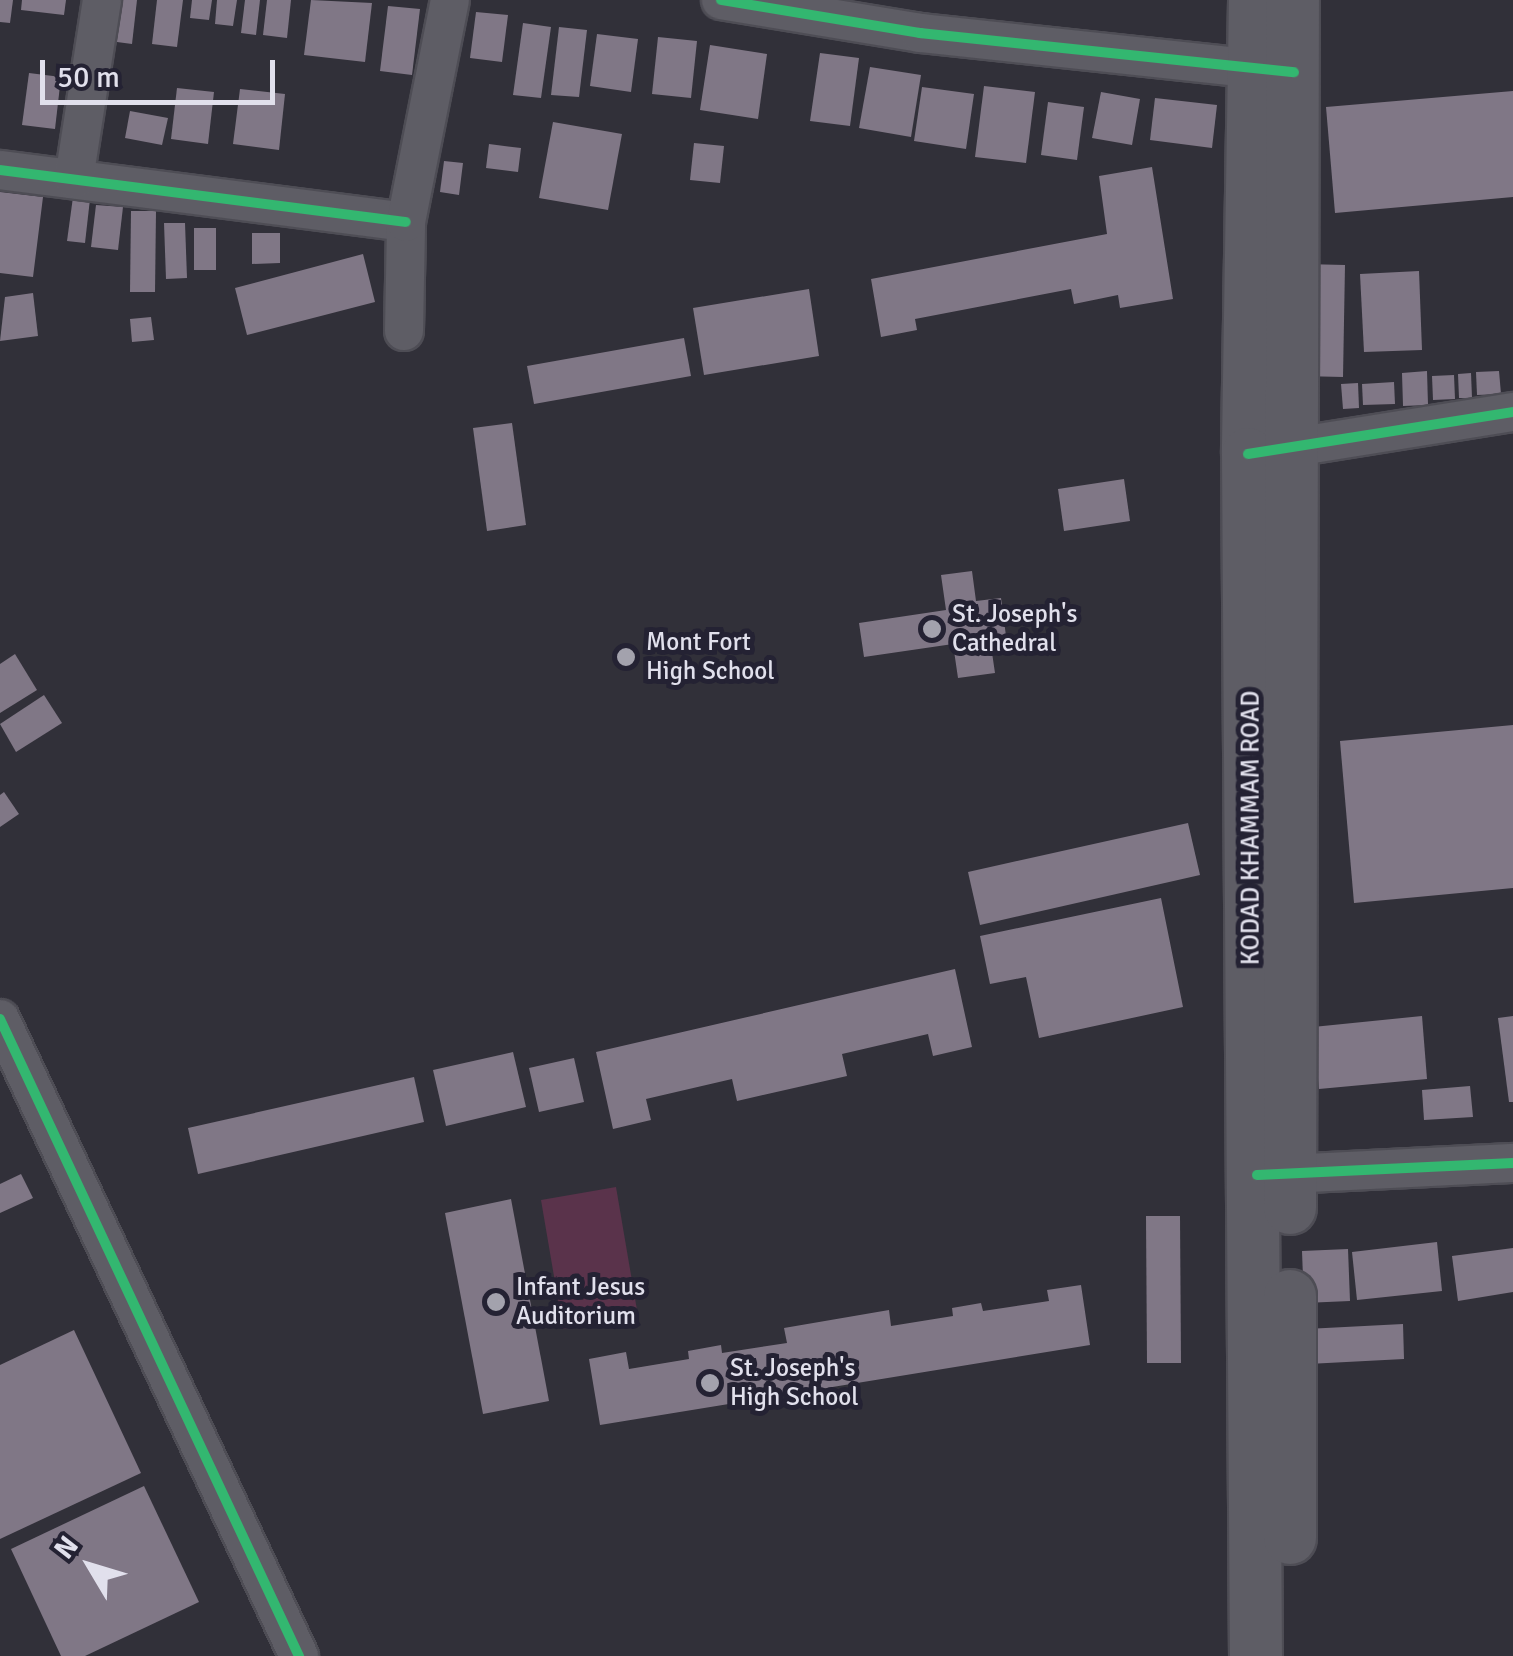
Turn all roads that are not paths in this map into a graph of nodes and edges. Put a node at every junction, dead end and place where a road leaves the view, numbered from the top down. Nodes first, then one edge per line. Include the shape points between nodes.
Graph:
1 (102, 0) edge
2 (450, 0) edge
3 (722, 0) edge
4 (1255, 0) edge
5 (1293, 0) edge
6 (919, 16) edge
7 (1276, 71) junction
8 (0, 170) edge
9 (74, 179) junction
10 (406, 222) junction
11 (404, 331) dead end
12 (1513, 412) edge
13 (1268, 451) junction
14 (0, 1019) edge
15 (1513, 1163) edge
16 (1273, 1175) junction
17 (299, 1656) edge
18 (1256, 1656) edge
19 (1292, 1656) edge

1 - 9 street
2 - 10 street
3 - 6 street
4 - 7 main road, KODAD KHAMMAM ROAD
5 - 7 main road, KODAD KHAMMAM ROAD
6 - 7 street
7 - 13 main road, KODAD KHAMMAM ROAD
8 - 9 street
9 - 10 street
10 - 11 street
12 - 13 street
13 - 16 main road, KODAD KHAMMAM ROAD
14 - 17 street via 285,1638
15 - 16 street
16 - 18 main road, KODAD KHAMMAM ROAD
16 - 19 main road, KODAD KHAMMAM ROAD

